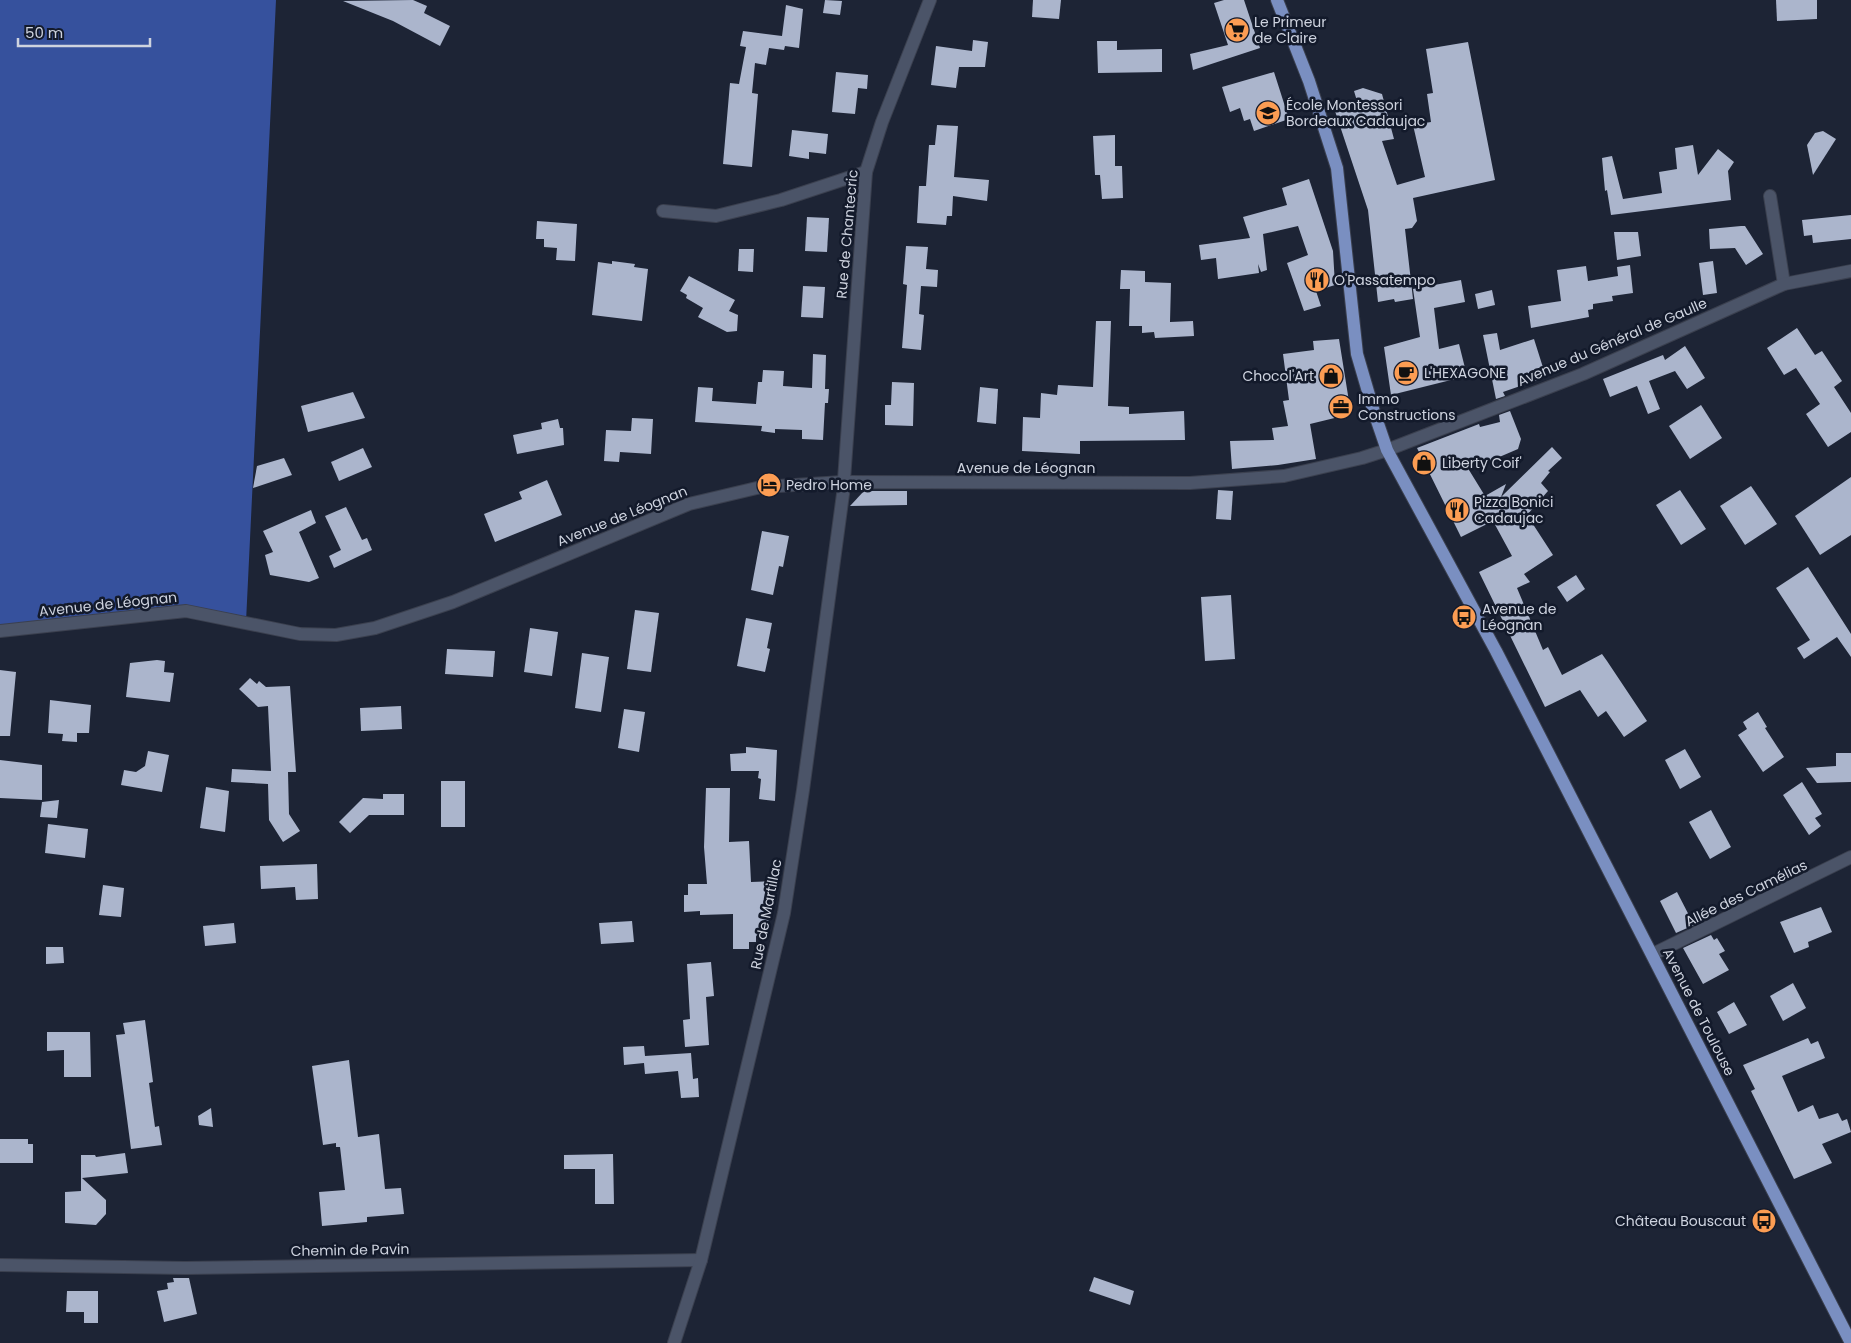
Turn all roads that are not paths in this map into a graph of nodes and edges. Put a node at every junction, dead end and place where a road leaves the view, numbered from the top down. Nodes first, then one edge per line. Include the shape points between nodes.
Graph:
1 (930, 0) edge
2 (1277, 0) edge
3 (866, 172) junction
4 (1770, 196) dead end
5 (663, 211) dead end
6 (1851, 271) edge
7 (1784, 284) junction
8 (1387, 450) junction
9 (843, 482) junction
10 (0, 630) edge
11 (1851, 857) edge
12 (1653, 954) junction
13 (701, 1260) junction
14 (0, 1265) edge
15 (674, 1343) edge
16 (1851, 1343) edge

1 - 3 street, Rue de Chantecric
2 - 8 main road via 1309,81 1337,168 1357,354
3 - 5 street via 781,200 716,216
3 - 9 street, Rue de Chantecric
4 - 7 street
6 - 7 street, Avenue du Général de Gaulle
7 - 8 street, Avenue du Général de Gaulle via 1583,374
8 - 9 street, Avenue de Léognan via 1284,476 1190,483
8 - 12 main road, Avenue de Toulouse
9 - 10 street, Avenue de Léognan via 761,487 689,504 452,602 375,628 336,635 300,634 186,611
9 - 13 street, Rue de Martillac via 784,912
11 - 12 street, Allée des Camélias
12 - 16 main road, Avenue de Toulouse
13 - 14 street, Chemin de Pavin via 185,1268
13 - 15 street, Rue de Martillac

